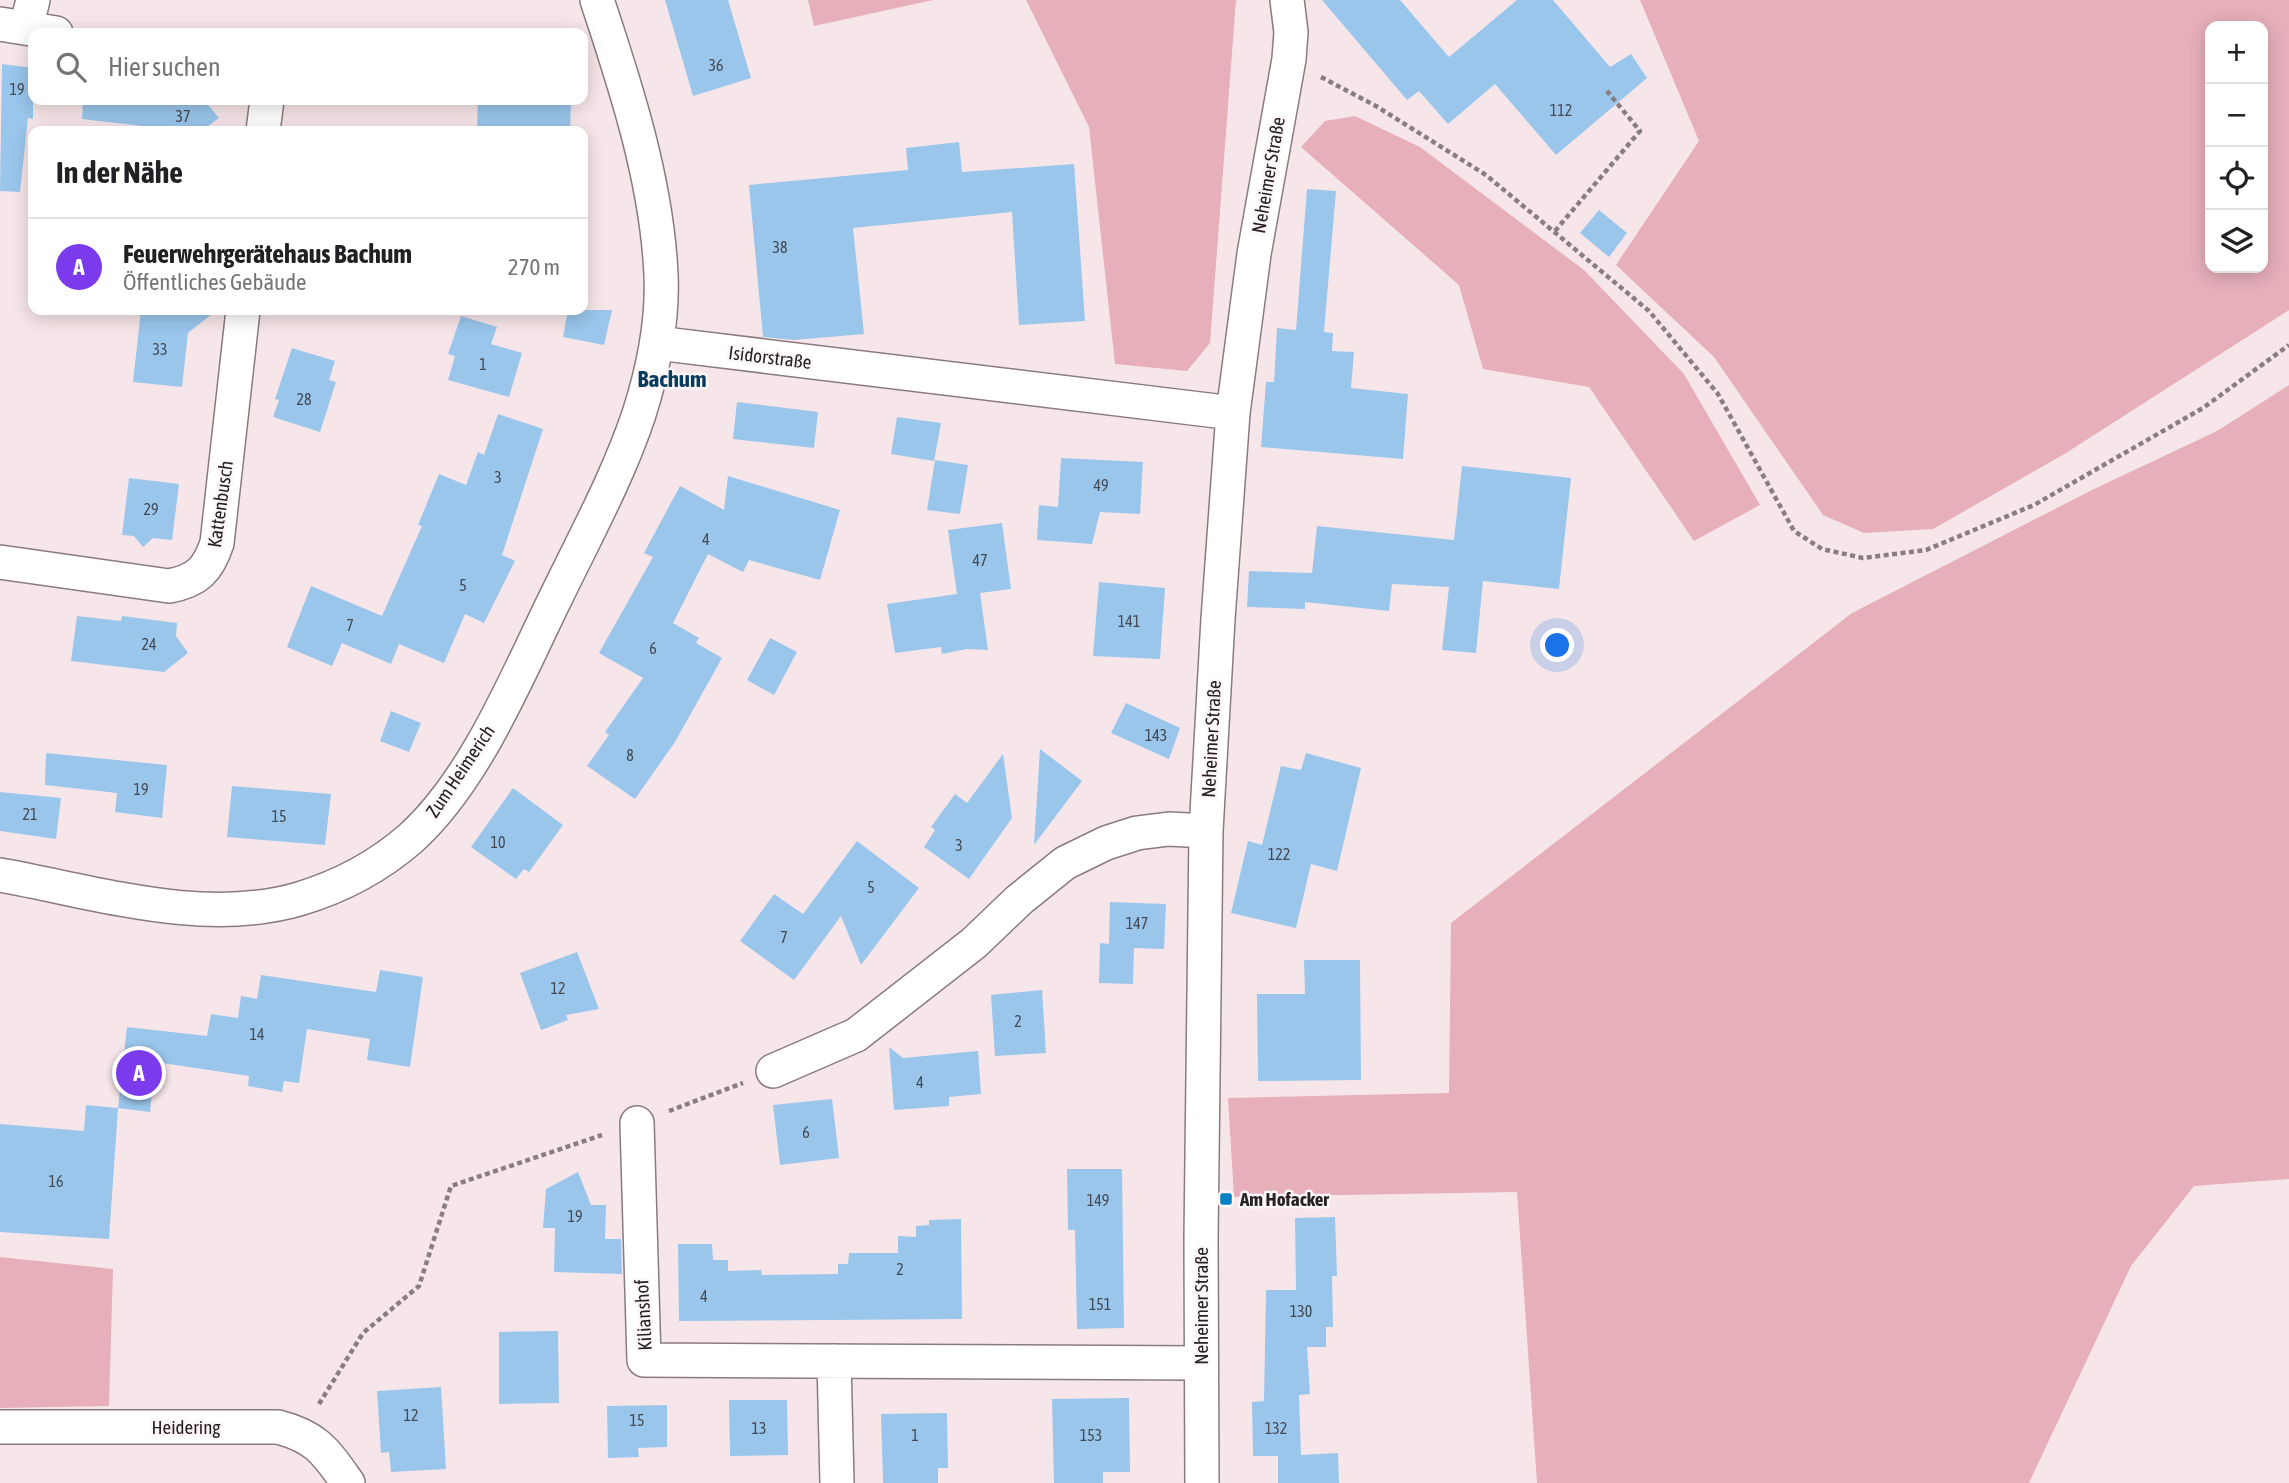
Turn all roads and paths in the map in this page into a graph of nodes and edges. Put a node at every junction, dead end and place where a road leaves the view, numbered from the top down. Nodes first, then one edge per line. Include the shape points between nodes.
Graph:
1 (597, 0) edge
2 (1287, 0) edge
3 (597, 42) edge
4 (1289, 60) junction
5 (1607, 91) dead end
6 (267, 105) edge
7 (264, 126) edge
8 (1555, 231) junction
9 (242, 315) edge
10 (657, 343) junction
11 (2289, 345) edge
12 (1233, 412) junction
13 (0, 562) edge
14 (1206, 831) junction
15 (0, 875) edge
16 (773, 1071) joint
17 (637, 1123) junction
18 (834, 1361) junction
19 (1200, 1363) junction
20 (0, 1427) edge
21 (302, 1433) junction
22 (348, 1483) edge
23 (837, 1483) edge
24 (1202, 1483) edge

1 - 3 street
2 - 4 street, Neheimer Straße
3 - 10 street via 652,200 662,276
4 - 8 path via 1376,106 1486,175
4 - 12 street, Neheimer Straße via 1254,254
5 - 8 path via 1640,131
6 - 7 street
8 - 11 path via 1649,311 1685,351 1718,394 1794,531 1822,549 1863,558 1926,550 2034,506 2203,408
9 - 13 street, Kattenbusch via 217,543 201,574 187,583 169,586
10 - 12 street, Isidorstraße
10 - 15 street, Zum Heimerich via 639,413 612,483 510,691 452,789 411,838 372,867 328,889 258,907 212,910 156,904
12 - 14 street, Neheimer Straße
14 - 16 street via 1137,833 1065,863 974,943 856,1035
14 - 19 street, Neheimer Straße
16 - 17 path
17 - 18 street, Kilianshof via 644,1360
17 - 21 path via 451,1186 419,1286 363,1333
18 - 19 street, Kilianshof
18 - 23 street
19 - 24 street, Neheimer Straße
20 - 21 street, Heidering via 278,1427
21 - 22 street via 321,1446

